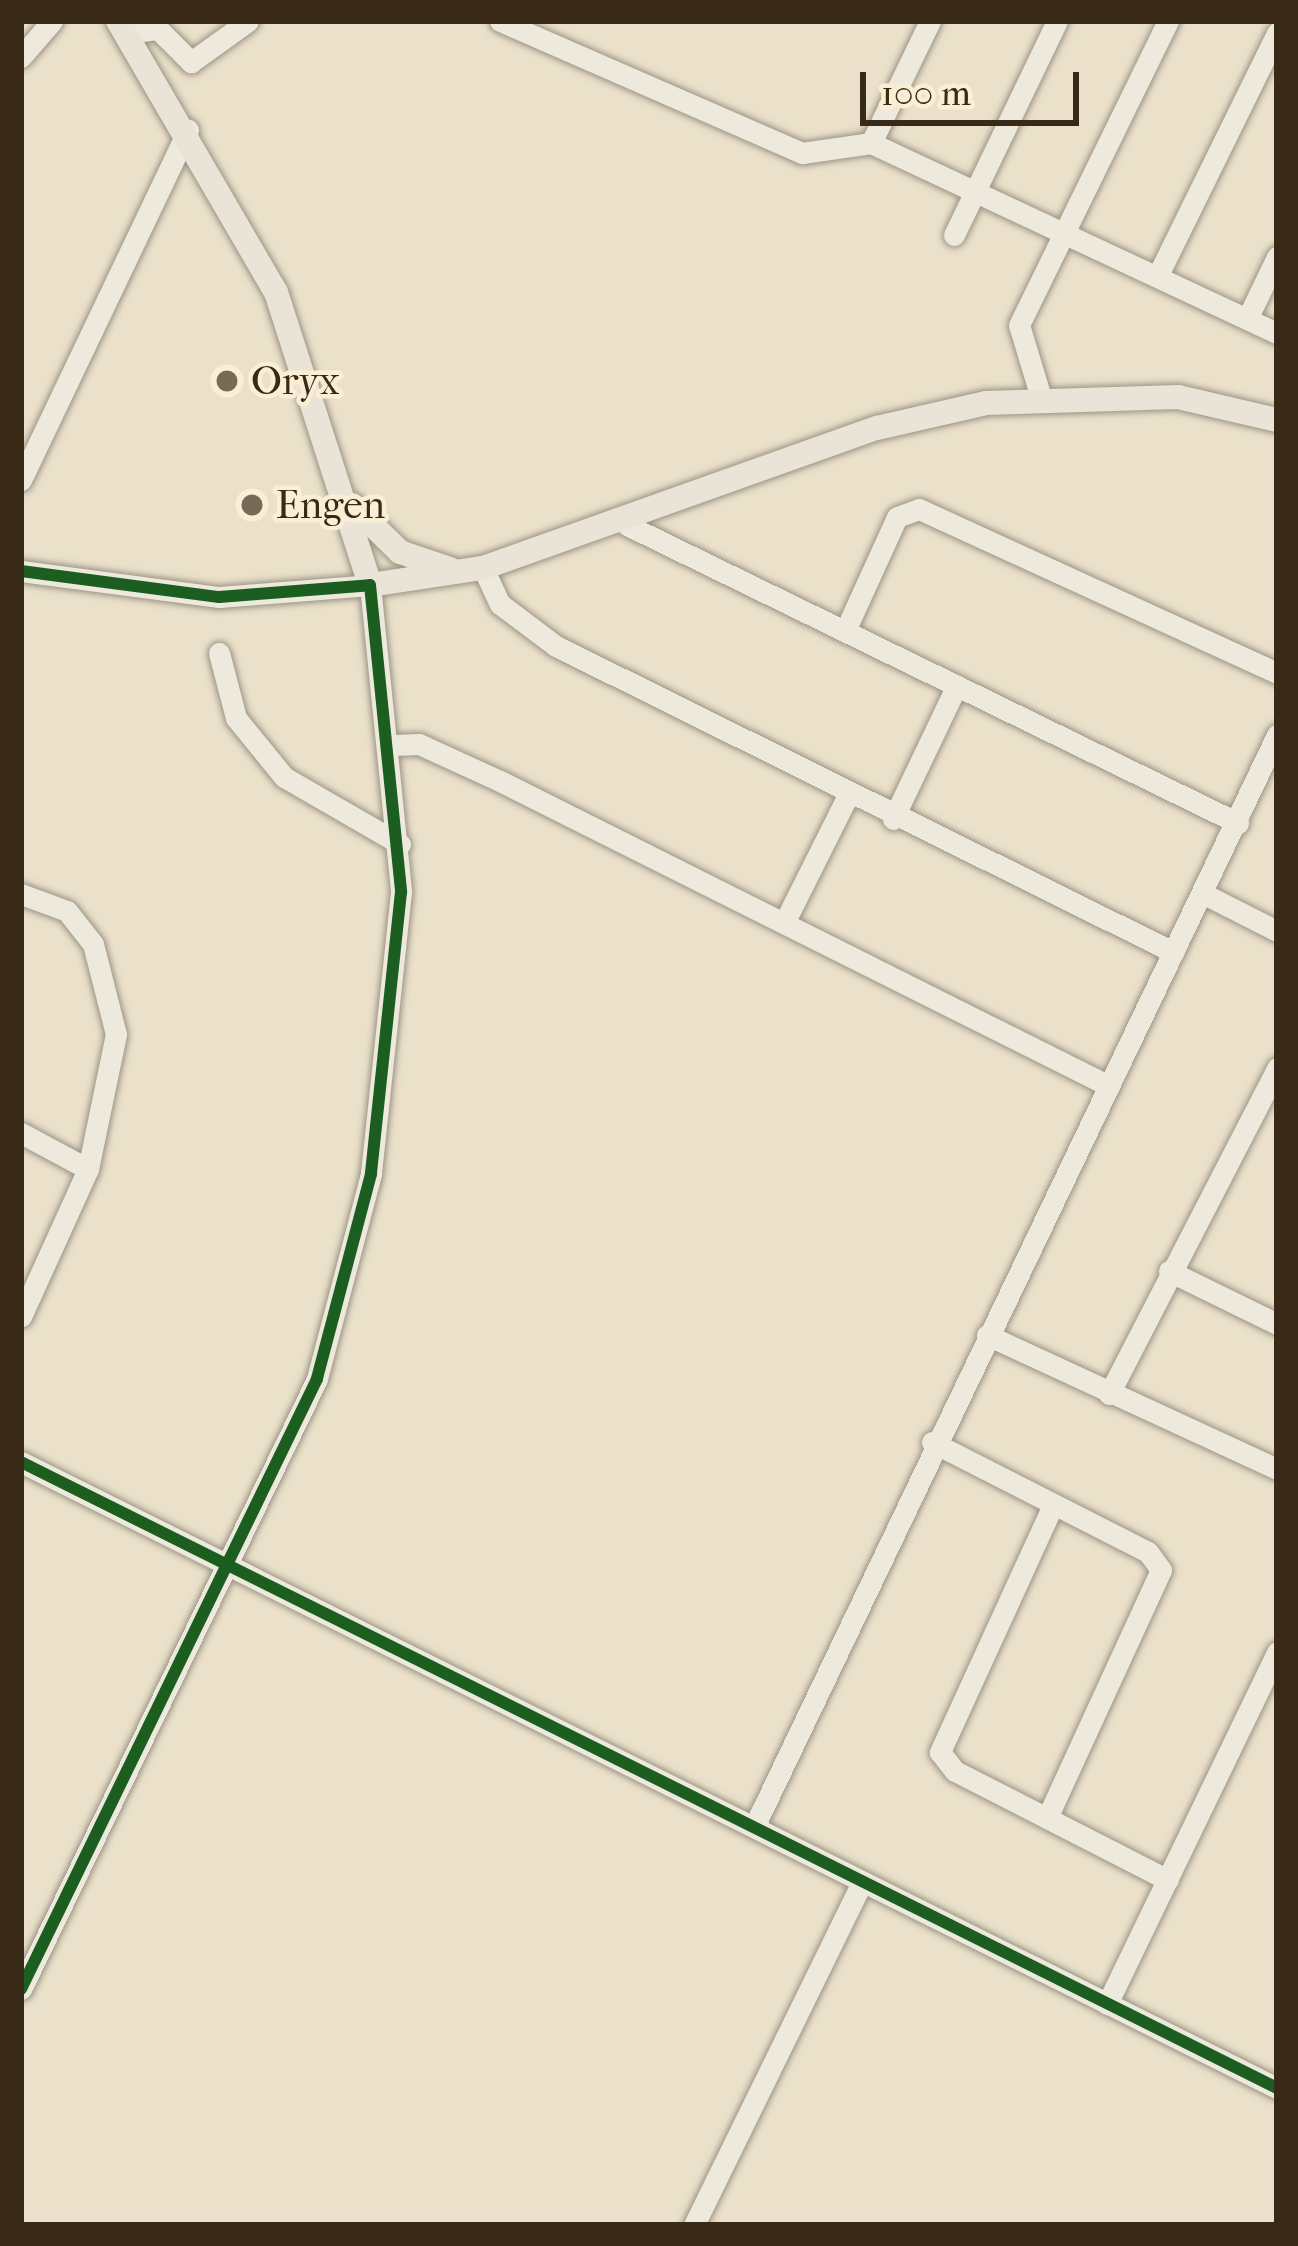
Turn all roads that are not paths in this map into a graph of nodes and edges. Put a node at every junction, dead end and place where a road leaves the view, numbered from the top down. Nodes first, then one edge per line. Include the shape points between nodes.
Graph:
1 (52, 21) edge
2 (248, 21) edge
3 (500, 21) edge
4 (929, 21) edge
5 (1057, 21) edge
6 (1168, 21) edge
7 (123, 27) edge
8 (1277, 33) edge
9 (21, 57) edge
10 (188, 130) junction
11 (872, 143) junction
12 (974, 189) junction
13 (1064, 234) junction
14 (954, 235) dead end
15 (1277, 256) edge
16 (1158, 275) junction
17 (1248, 317) junction
18 (1277, 333) edge
19 (1042, 401) junction
20 (1277, 420) edge
21 (21, 480) edge
22 (347, 498) junction
23 (627, 525) junction
24 (479, 569) junction
25 (21, 571) edge
26 (370, 585) junction
27 (844, 631) junction
28 (219, 653) dead end
29 (1277, 673) edge
30 (957, 686) junction
31 (1277, 735) edge
32 (393, 745) junction
33 (847, 796) junction
34 (893, 819) junction
35 (1238, 823) junction
36 (400, 844) junction
37 (1202, 893) junction
38 (21, 894) edge
39 (785, 921) junction
40 (1277, 931) edge
41 (1173, 952) junction
42 (1277, 1067) edge
43 (1109, 1086) junction
44 (21, 1133) edge
45 (88, 1169) junction
46 (1169, 1271) junction
47 (21, 1317) edge
48 (1277, 1324) edge
49 (987, 1335) junction
50 (1109, 1394) junction
51 (932, 1442) junction
52 (21, 1462) edge
53 (1277, 1469) edge
54 (1053, 1505) junction
55 (234, 1564) junction
56 (1277, 1652) edge
57 (1047, 1817) junction
58 (754, 1827) junction
59 (1168, 1880) junction
60 (862, 1882) junction
61 (21, 1989) edge
62 (1107, 2004) junction
63 (1277, 2088) edge
64 (694, 2225) edge

1 - 9 street
2 - 7 street via 191,62 158,29
3 - 11 street via 770,143 802,153
4 - 11 street
5 - 12 street
6 - 13 street
7 - 10 main road
8 - 16 street
10 - 21 street
10 - 22 main road via 276,292
11 - 12 street
12 - 13 street
12 - 14 street
13 - 16 street
13 - 19 street via 1019,325
15 - 17 street
16 - 17 street
17 - 18 street
19 - 20 main road via 1178,397
19 - 23 main road via 877,428
22 - 24 main road via 400,552
22 - 26 main road
23 - 24 main road
23 - 27 street
24 - 26 main road
24 - 33 street via 529,630
25 - 26 street via 219,597
26 - 32 street
27 - 29 street via 897,517 919,509
27 - 30 street
28 - 36 street via 236,718 284,777
30 - 34 street
30 - 35 street
31 - 35 street
32 - 36 street
32 - 39 street via 418,744
33 - 34 street
33 - 39 street
34 - 41 street
35 - 37 street
36 - 55 street via 390,1063 354,1257 289,1456
37 - 40 street
37 - 41 street
38 - 45 street via 67,911 111,993 113,1070
39 - 43 street
41 - 43 street
42 - 46 street
43 - 49 street
44 - 45 street
45 - 47 street
46 - 48 street
46 - 50 street
49 - 50 street
49 - 51 street
50 - 53 street
51 - 54 street
51 - 58 street
52 - 55 street
54 - 57 street via 940,1752
54 - 57 street via 1148,1552 1162,1582
55 - 58 street
55 - 61 street
56 - 59 street
57 - 59 street
58 - 60 street
59 - 62 street
60 - 62 street
60 - 64 street
62 - 63 street

